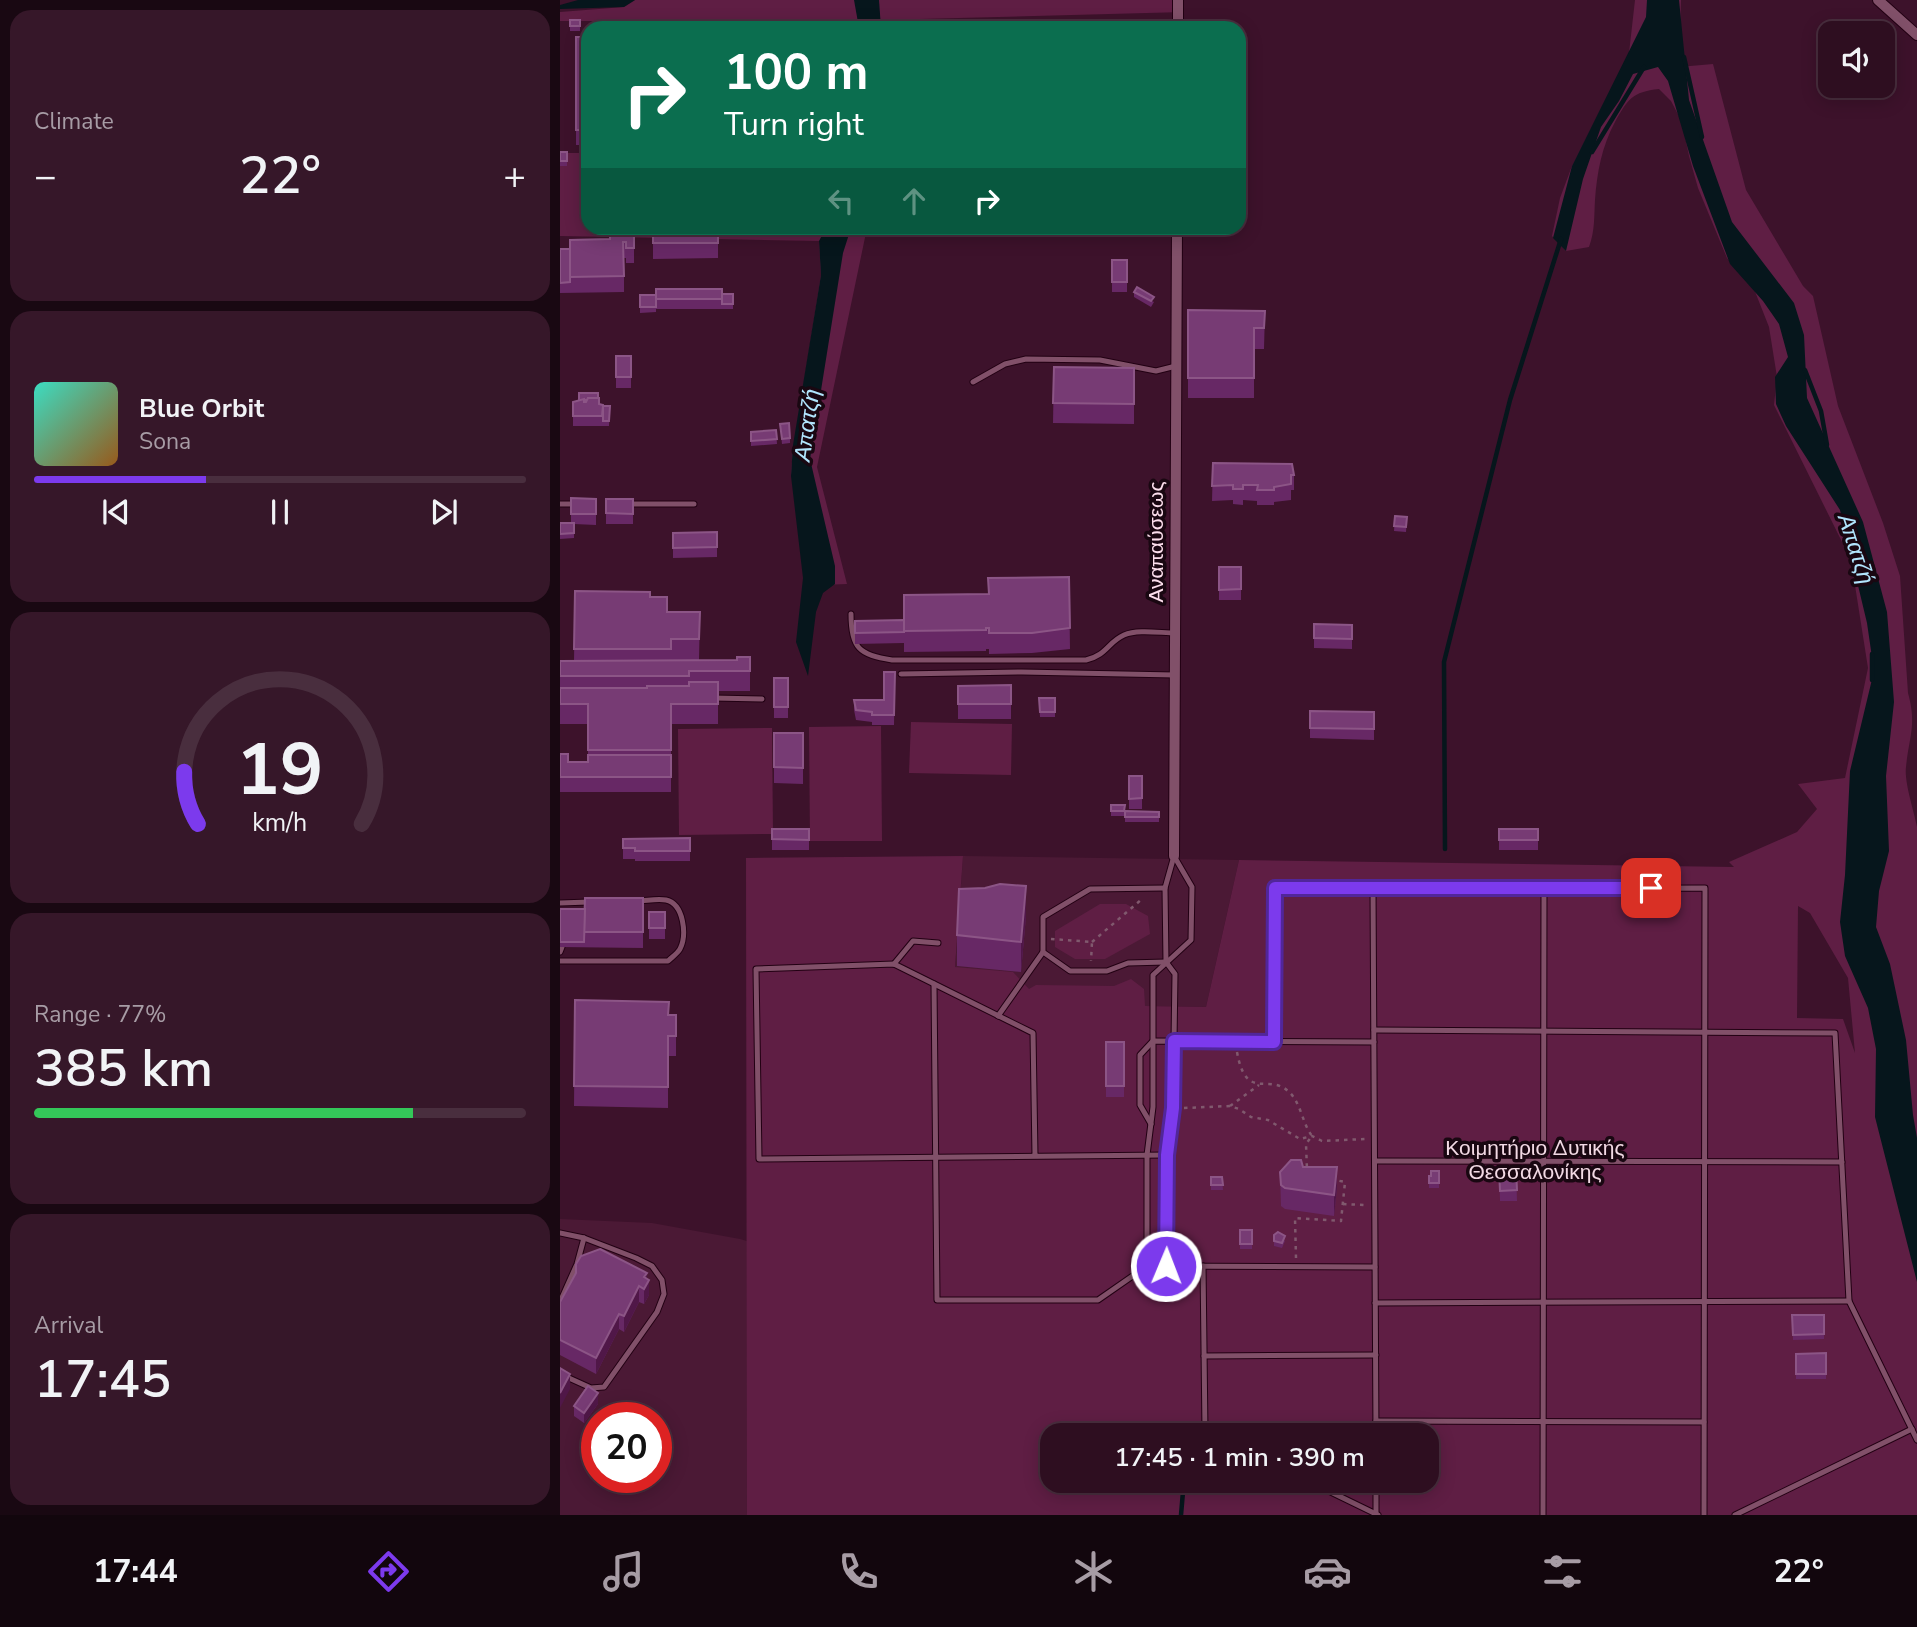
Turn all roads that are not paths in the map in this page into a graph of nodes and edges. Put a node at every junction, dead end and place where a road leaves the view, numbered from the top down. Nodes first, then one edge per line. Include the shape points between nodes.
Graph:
1 (1178, 0) edge
2 (1878, 0) edge
3 (1178, 21) edge
4 (1917, 35) edge
5 (1177, 235) edge
6 (1176, 366) junction
7 (973, 382) dead end
8 (560, 504) edge
9 (587, 504) edge
10 (613, 504) edge
11 (694, 504) dead end
12 (851, 614) dead end
13 (1176, 633) junction
14 (901, 674) dead end
15 (1175, 675) junction
16 (709, 698) edge
17 (762, 699) dead end
18 (1174, 856) junction
19 (1165, 888) junction
20 (1373, 888) junction
21 (1544, 888) junction
22 (627, 901) edge
23 (600, 902) edge
24 (560, 903) edge
25 (938, 943) dead end
26 (1043, 952) junction
27 (560, 961) edge
28 (1166, 962) junction
29 (894, 964) junction
30 (934, 984) junction
31 (998, 1016) junction
32 (1374, 1030) junction
33 (1544, 1031) junction
34 (1704, 1033) junction
35 (1153, 1041) junction
36 (1174, 1041) junction
37 (1274, 1042) junction
38 (1374, 1042) junction
39 (1151, 1124) junction
40 (1147, 1155) junction
41 (1167, 1155) junction
42 (1035, 1156) junction
43 (936, 1157) junction
44 (1375, 1161) junction
45 (1544, 1161) junction
46 (1704, 1161) junction
47 (1842, 1162) junction
48 (560, 1233) edge
49 (584, 1238) junction
50 (1147, 1266) junction
51 (1166, 1266) junction
52 (1203, 1266) junction
53 (1375, 1267) junction
54 (1849, 1301) junction
55 (560, 1302) edge
56 (1544, 1302) junction
57 (1704, 1302) junction
58 (1375, 1303) junction
59 (1376, 1355) junction
60 (1204, 1356) junction
61 (560, 1374) edge
62 (1376, 1421) joint
63 (1543, 1421) junction
64 (1704, 1422) junction
65 (1205, 1423) edge
66 (1912, 1429) junction
67 (1917, 1440) edge
68 (1333, 1493) edge
69 (1376, 1493) edge
70 (1377, 1515) edge
71 (1543, 1515) edge
72 (1704, 1515) edge
73 (1735, 1515) edge

1 - 3 street
2 - 4 street
5 - 6 street, Αναπαύσεως
6 - 7 lane via 1156,371 1100,360 1026,359
6 - 13 street, Αναπαύσεως
8 - 9 lane
10 - 11 lane
12 - 13 lane via 855,647 892,660 1086,660 1131,633
13 - 15 street, Αναπαύσεως
14 - 15 lane
15 - 18 street, Αναπαύσεως
16 - 17 lane
18 - 19 lane
18 - 28 lane via 1192,887 1191,940
19 - 26 lane via 1090,889 1044,917
19 - 28 lane
20 - 21 lane
20 - 32 lane
20 - 37 lane via 1275,888
21 - 33 lane
21 - 34 lane via 1704,888
22 - 27 lane via 667,900 677,908 683,932 679,952 668,961
23 - 24 lane
25 - 29 lane via 913,941
26 - 28 lane via 1070,971
26 - 31 lane
28 - 35 lane via 1153,975
28 - 36 lane via 1175,974
29 - 30 lane
29 - 43 lane via 756,969 759,1159
30 - 31 lane
30 - 43 lane
31 - 42 lane via 1033,1033
32 - 33 lane
32 - 38 lane
33 - 34 lane
33 - 45 lane
34 - 46 lane
34 - 47 lane via 1835,1033
35 - 36 lane
35 - 39 lane
35 - 39 lane via 1140,1055 1140,1105
36 - 37 lane
36 - 41 lane
37 - 38 lane
38 - 44 lane
39 - 40 lane
40 - 41 lane
40 - 42 lane
40 - 50 lane
41 - 51 lane
42 - 43 lane
43 - 50 lane via 937,1300 1098,1300
44 - 45 lane
44 - 53 lane
45 - 46 lane
45 - 56 lane
46 - 47 lane
46 - 57 lane
47 - 54 lane
48 - 49 lane
49 - 55 lane
49 - 61 lane via 652,1266 662,1280 664,1294 657,1312 604,1387 591,1388
50 - 51 lane
51 - 52 lane
52 - 53 lane
52 - 60 lane
53 - 58 lane
54 - 57 lane
54 - 66 lane
56 - 57 lane
56 - 58 lane
56 - 63 lane
57 - 64 lane
58 - 59 lane
59 - 60 lane
59 - 62 lane
60 - 65 lane
62 - 63 lane
63 - 64 lane
63 - 71 lane
64 - 72 lane
66 - 67 lane
66 - 73 lane
68 - 70 lane
69 - 70 lane

